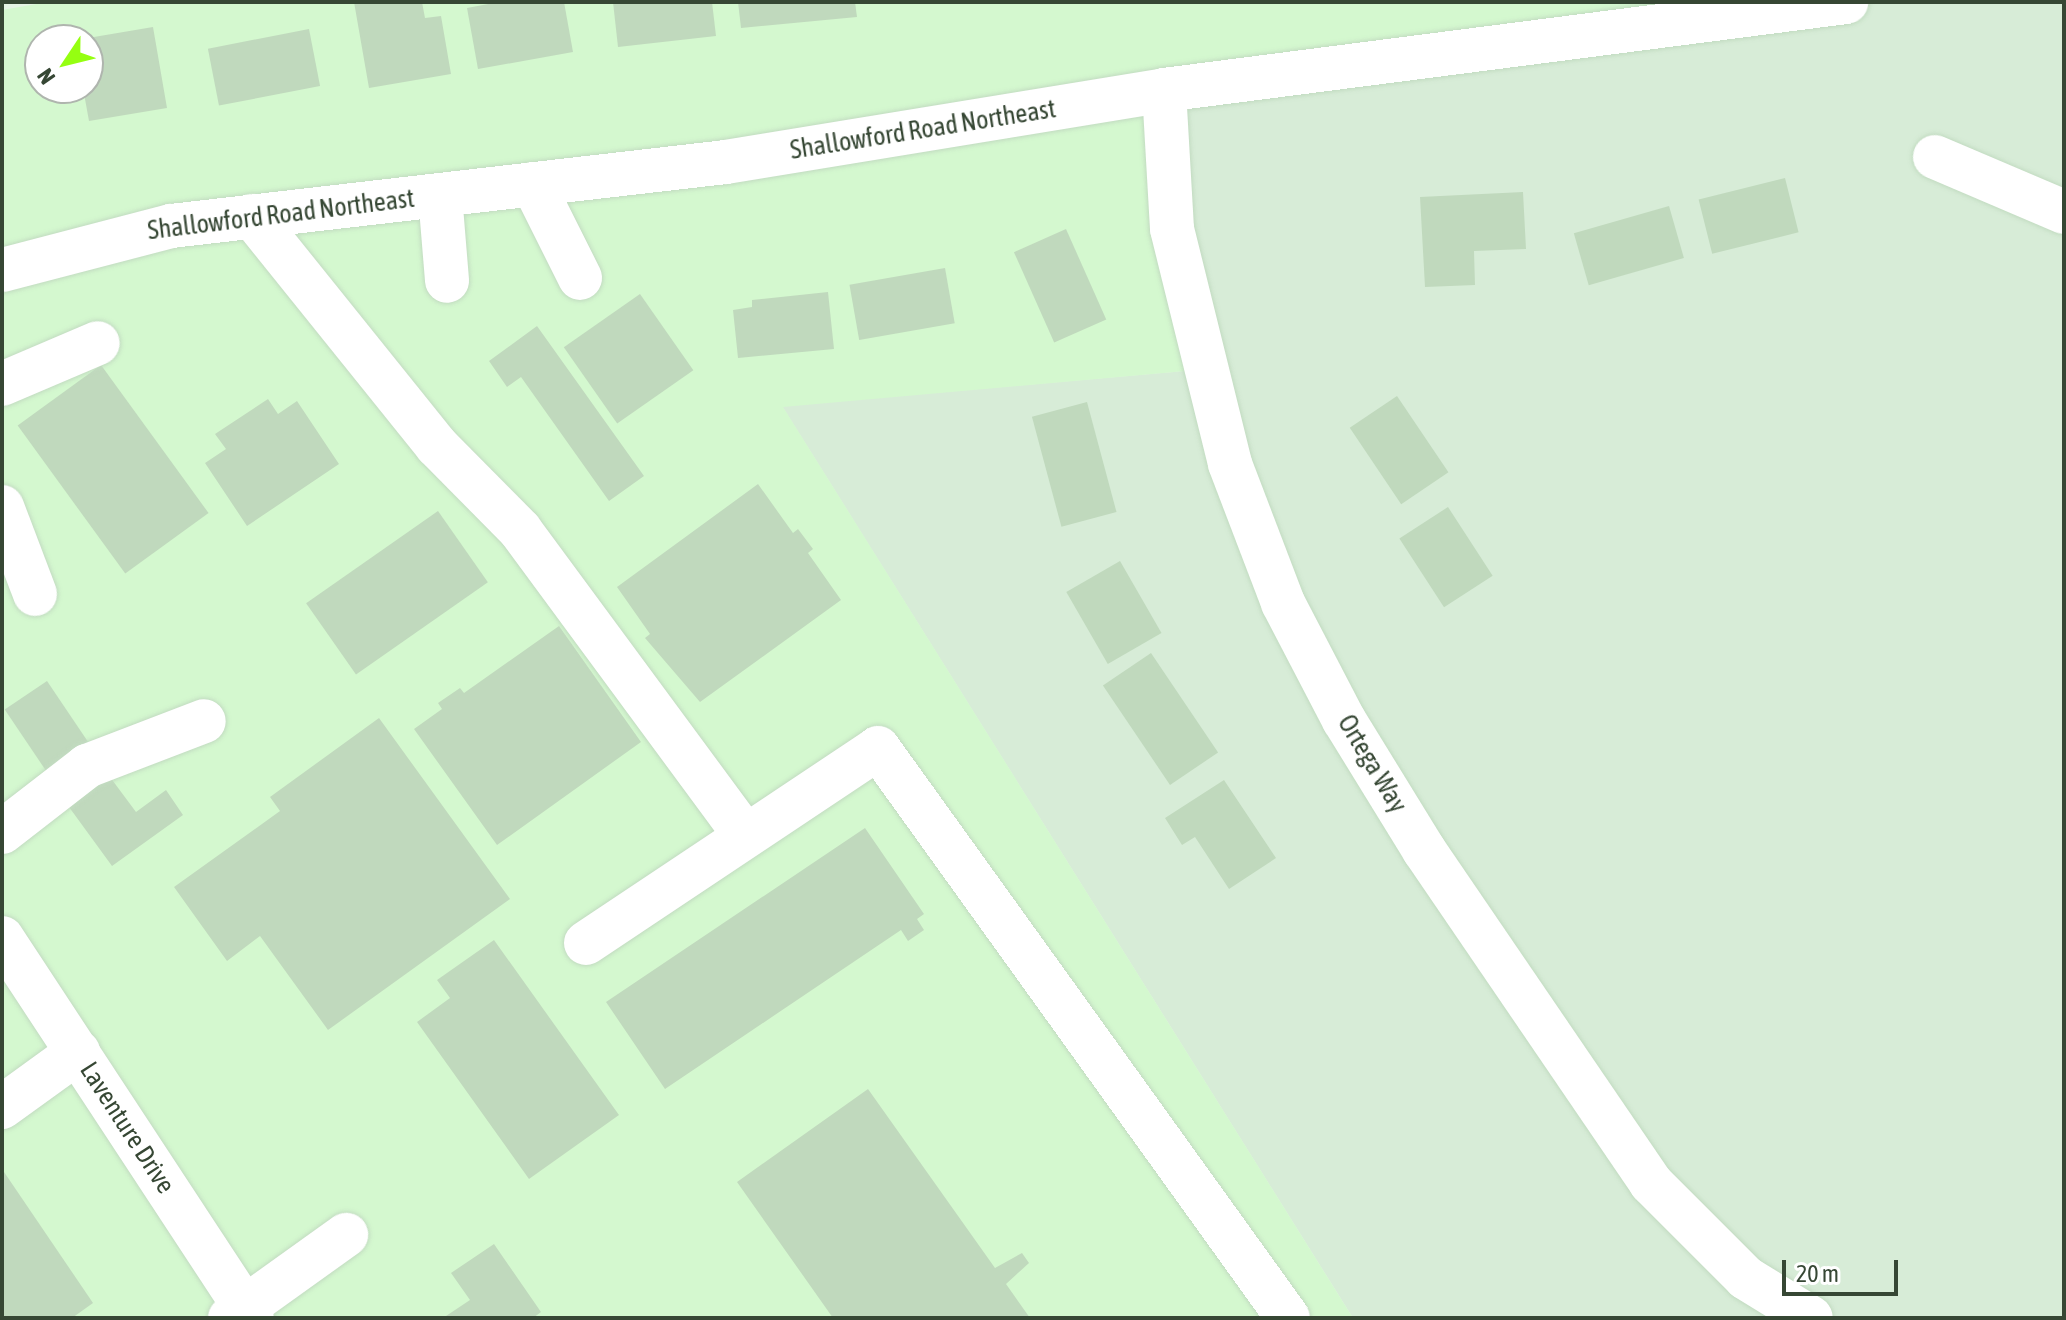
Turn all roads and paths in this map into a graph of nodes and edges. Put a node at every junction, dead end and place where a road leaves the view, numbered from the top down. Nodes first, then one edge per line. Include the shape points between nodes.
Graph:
1 (1846, 2) edge
2 (1164, 90) junction
3 (1935, 157) dead end
4 (533, 184) junction
5 (440, 195) junction
6 (2064, 212) edge
7 (252, 216) junction
8 (2, 270) edge
9 (580, 278) dead end
10 (447, 281) dead end
11 (98, 343) dead end
12 (2, 384) edge
13 (2, 507) edge
14 (35, 594) dead end
15 (204, 721) dead end
16 (2, 832) edge
17 (746, 836) junction
18 (2, 938) edge
19 (586, 943) dead end
20 (78, 1052) junction
21 (2, 1107) edge
22 (346, 1235) dead end
23 (243, 1314) edge
24 (1288, 1318) edge
25 (1811, 1318) edge

1 - 2 street, Shallowford Road Northeast
2 - 4 street, Shallowford Road Northeast via 726,162
2 - 25 street, Ortega Way via 1172,229 1230,464 1283,603 1344,720 1432,862 1651,1183 1746,1278
3 - 6 street
4 - 5 street, Shallowford Road Northeast
4 - 9 street
5 - 7 street, Shallowford Road Northeast
5 - 10 street
7 - 8 street, Shallowford Road Northeast via 171,226
7 - 17 street via 437,446 520,530
11 - 12 street
13 - 14 street
15 - 16 street via 87,766
17 - 19 street
17 - 24 street via 878,748
18 - 20 street, Laventure Drive
20 - 21 street
20 - 23 street, Laventure Drive
22 - 23 street

